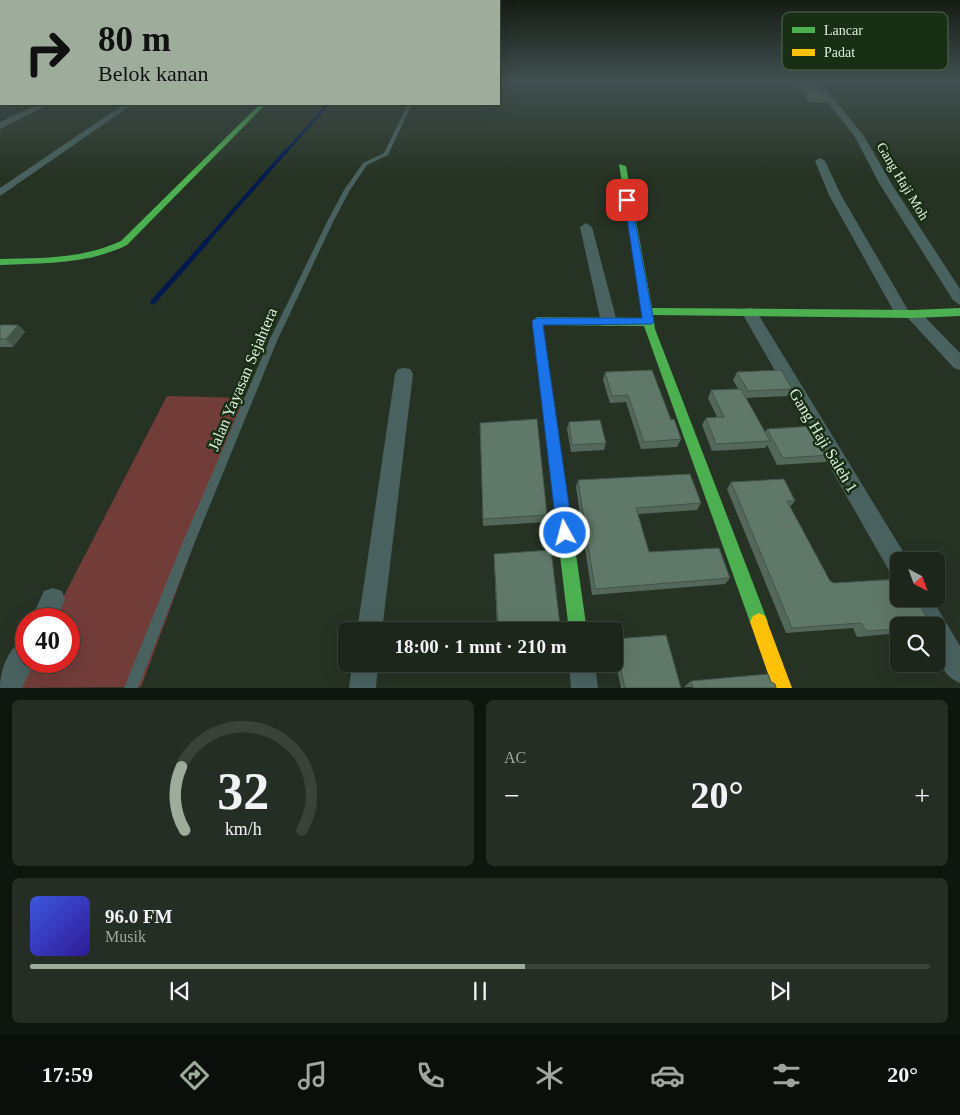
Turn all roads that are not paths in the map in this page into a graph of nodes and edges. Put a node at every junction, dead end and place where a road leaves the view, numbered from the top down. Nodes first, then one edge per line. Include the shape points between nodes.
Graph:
1 (27, 113) edge
2 (116, 113) edge
3 (254, 113) edge
4 (406, 113) edge
5 (841, 113) edge
6 (0, 126) edge
7 (820, 161) dead end
8 (622, 166) dead end
9 (0, 192) edge
10 (586, 227) dead end
11 (0, 262) edge
12 (960, 300) edge
13 (960, 312) edge
14 (750, 313) junction
15 (908, 314) junction
16 (647, 316) junction
17 (609, 322) junction
18 (960, 364) edge
19 (404, 374) dead end
20 (891, 552) edge
21 (370, 622) edge
22 (577, 622) edge
23 (945, 645) edge
24 (960, 670) edge
25 (15, 672) edge
26 (364, 672) edge
27 (583, 672) edge
28 (7, 688) edge
29 (131, 688) edge
30 (362, 688) edge
31 (585, 688) edge
32 (783, 688) edge

1 - 6 street
2 - 9 street
3 - 11 street via 124,243 109,253 62,262 29,259
4 - 29 lane, Jalan Yayasan Sejahtera via 386,154 364,164 330,220 273,341
5 - 12 street, Gang Haji Moh via 859,136 885,183
7 - 15 street via 835,195
8 - 16 street
10 - 17 street
13 - 15 street
14 - 15 street
14 - 16 street
14 - 20 street, Gang Haji Saleh 1
15 - 18 street
16 - 17 street
16 - 32 street
17 - 22 street via 537,321
19 - 21 street
23 - 24 street
25 - 28 street
26 - 30 street
27 - 31 street

